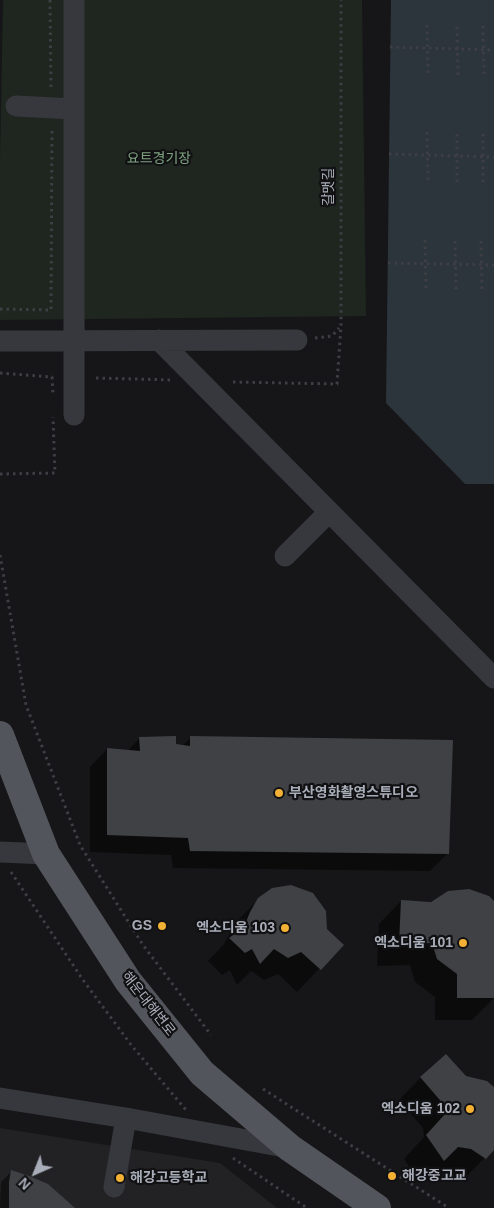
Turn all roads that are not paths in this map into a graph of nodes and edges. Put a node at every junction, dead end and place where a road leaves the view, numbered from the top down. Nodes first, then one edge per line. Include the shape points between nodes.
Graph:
1 (74, 0) edge
2 (16, 106) dead end
3 (74, 109) junction
4 (74, 340) junction
5 (159, 340) junction
6 (297, 340) road end
7 (0, 341) edge
8 (64, 415) road end
9 (329, 512) junction
10 (285, 556) dead end
11 (494, 678) edge
12 (0, 735) edge
13 (46, 854) junction
14 (3, 862) edge
15 (0, 1098) edge
16 (126, 1118) junction
17 (290, 1148) junction
18 (114, 1187) dead end
19 (377, 1208) edge

1 - 3 street
2 - 3 street
3 - 4 street
4 - 5 street
4 - 7 street
4 - 8 street
5 - 6 street
5 - 9 street
9 - 10 street
9 - 11 street
12 - 13 main road, 해운대해변로
13 - 14 street
13 - 17 main road, 해운대해변로 via 128,980 202,1074
15 - 16 street
16 - 17 street
16 - 18 street
17 - 19 main road, 해운대해변로

